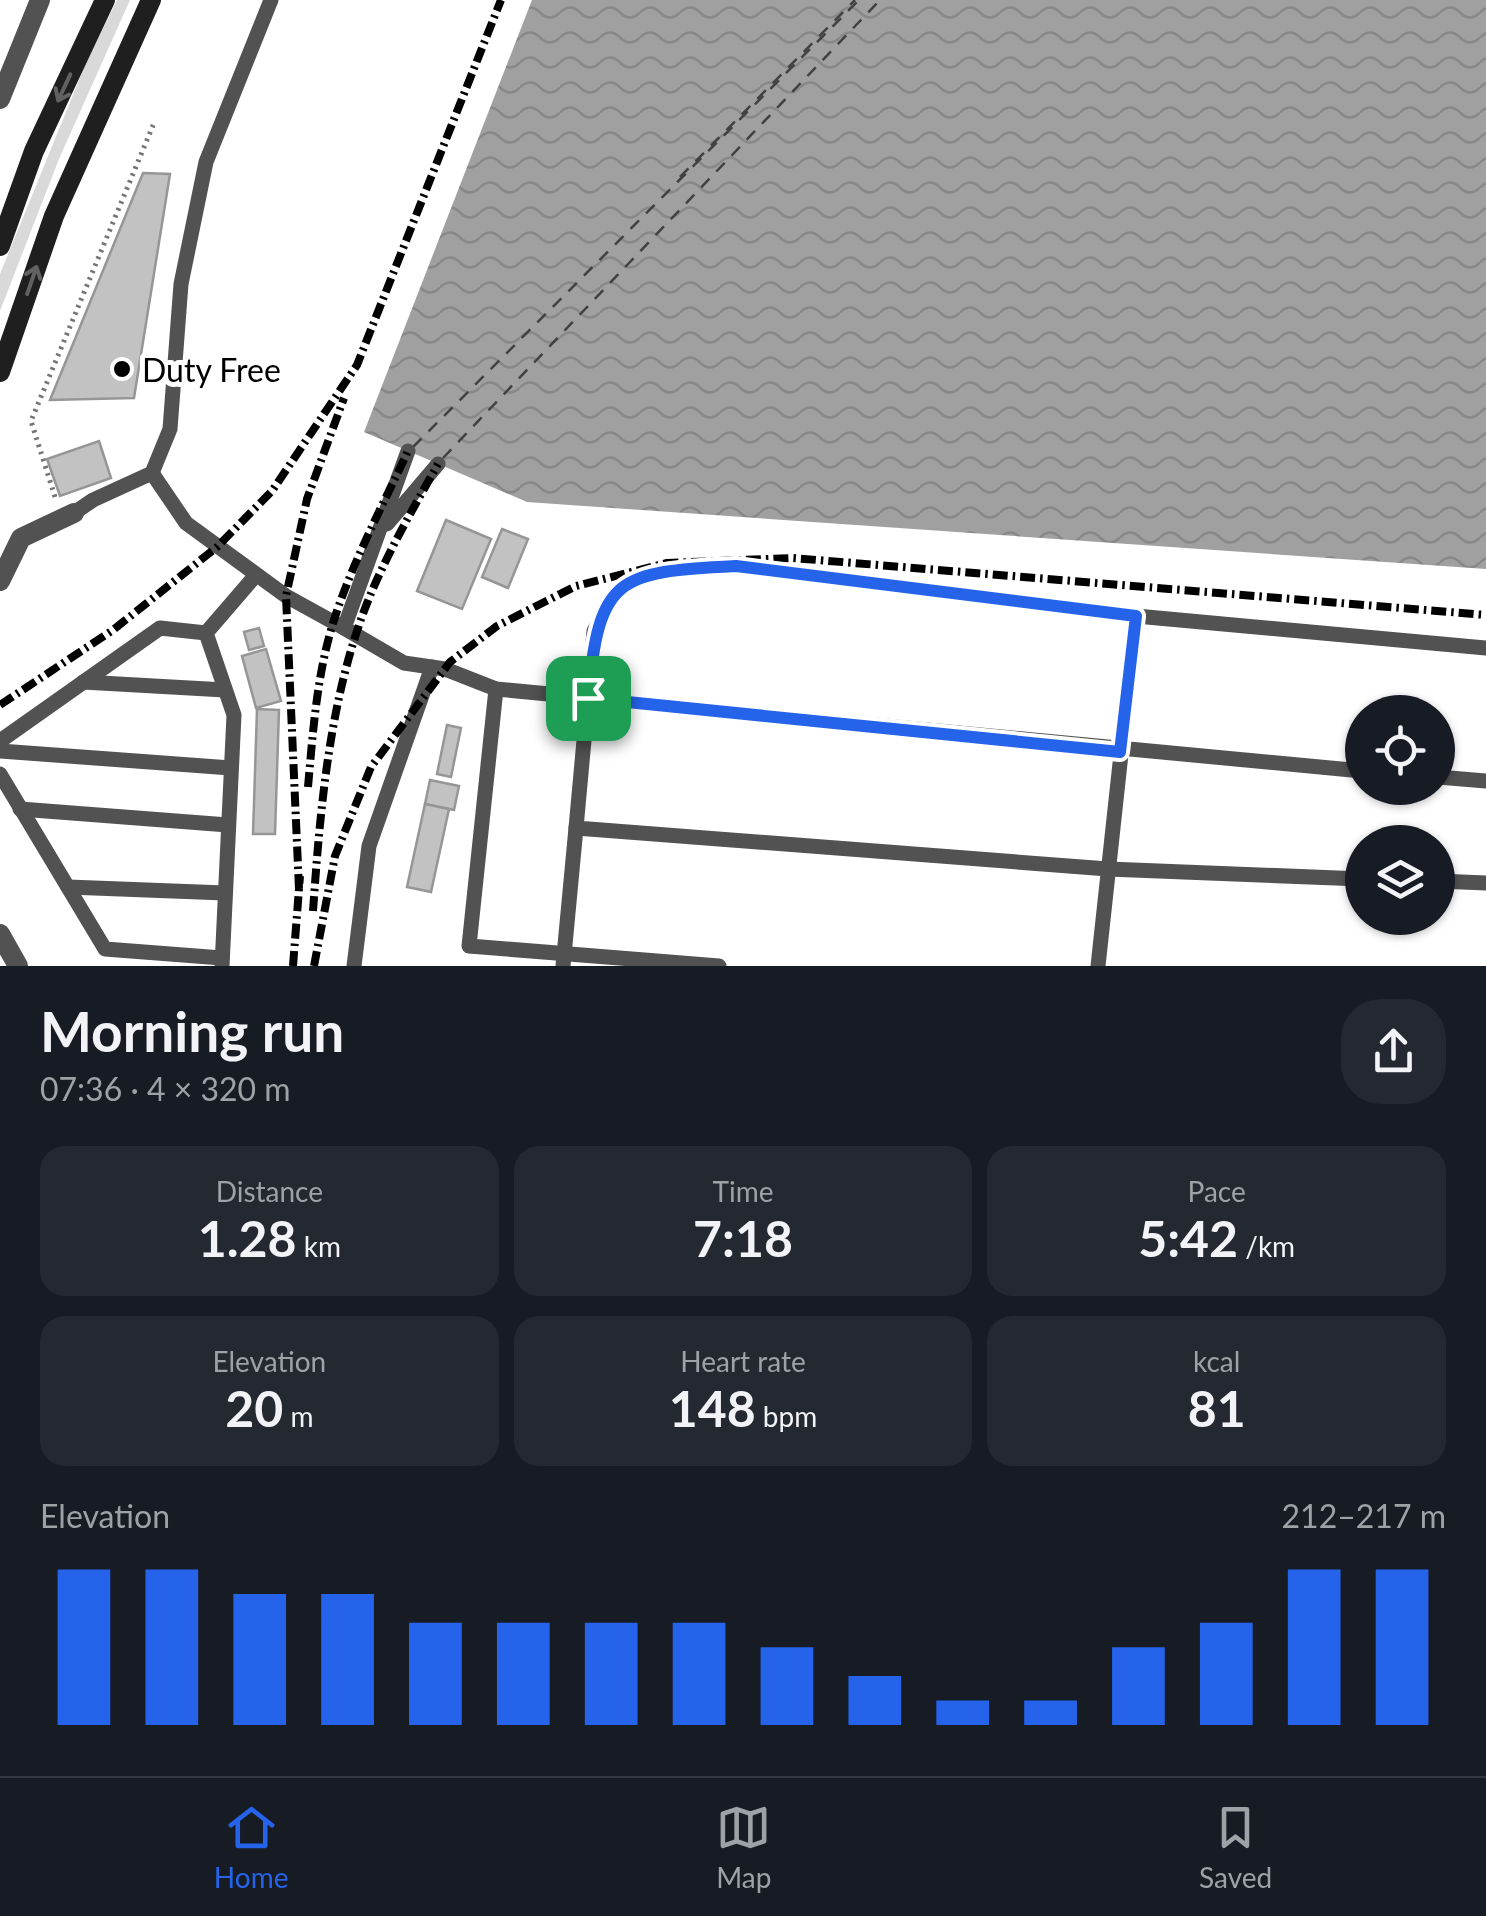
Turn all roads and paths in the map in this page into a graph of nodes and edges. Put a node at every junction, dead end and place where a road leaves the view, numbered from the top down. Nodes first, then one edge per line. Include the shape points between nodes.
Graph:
1 (40, 0) edge
2 (106, 0) edge
3 (151, 0) edge
4 (271, 0) edge
5 (0, 98) edge
6 (154, 123) dead end
7 (0, 246) edge
8 (0, 372) edge
9 (408, 451) dead end
10 (438, 464) dead end
11 (152, 473) junction
12 (67, 515) junction
13 (378, 535) junction
14 (256, 575) junction
15 (0, 581) edge
16 (1136, 616) junction
17 (344, 628) junction
18 (206, 632) junction
19 (1486, 648) edge
20 (432, 667) junction
21 (83, 682) junction
22 (496, 689) junction
23 (225, 690) junction
24 (588, 698) junction
25 (0, 740) edge
26 (0, 751) edge
27 (1120, 752) junction
28 (231, 768) junction
29 (1345, 770) edge
30 (0, 774) edge
31 (1455, 778) edge
32 (1486, 781) edge
33 (20, 809) junction
34 (228, 825) junction
35 (576, 828) junction
36 (1108, 869) junction
37 (1345, 877) edge
38 (1455, 882) edge
39 (1486, 883) edge
40 (68, 887) junction
41 (225, 893) junction
42 (0, 934) edge
43 (564, 960) edge
44 (222, 962) edge
45 (18, 966) edge
46 (354, 966) edge
47 (719, 966) edge
48 (1098, 966) edge

1 - 5 street
2 -> 7 main road via 34,150
8 -> 3 main road via 54,216
4 - 11 lane via 206,162 181,284 170,428
6 - 12 path via 31,421
9 - 13 lane
10 - 13 lane
11 - 12 lane
11 - 14 lane via 186,523
12 - 15 street via 22,538
13 - 17 lane
14 - 17 lane
14 - 18 lane
16 - 19 lane
16 - 24 lane via 736,566 684,568 645,574 616,591 594,631
16 - 27 lane
17 - 20 lane via 404,664
18 - 21 lane via 160,628
18 - 23 lane
20 - 22 lane
20 - 46 lane via 369,846
21 - 23 lane
21 - 25 lane
22 - 24 lane
22 - 43 lane via 470,946
23 - 28 lane via 234,715
24 - 27 lane
24 - 35 lane
26 - 28 lane
27 - 29 lane
27 - 36 lane
28 - 34 lane
30 - 33 lane
31 - 32 lane
33 - 34 lane
33 - 40 lane
34 - 41 lane
35 - 36 lane
35 - 43 lane
36 - 37 lane
36 - 48 lane
38 - 39 lane
40 - 41 lane
40 - 44 lane via 105,949
41 - 44 lane
42 - 45 street
43 - 47 lane

